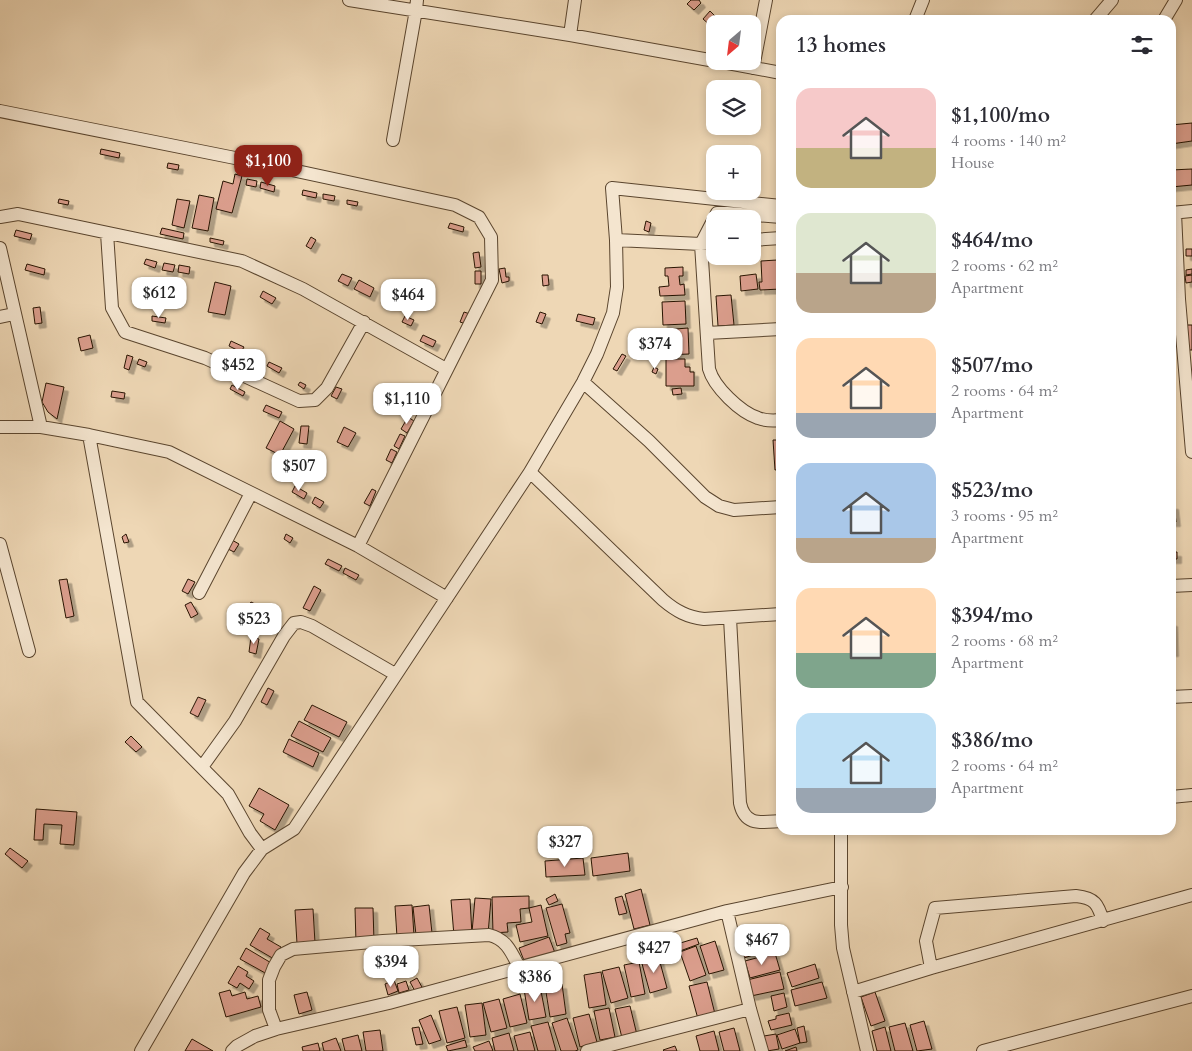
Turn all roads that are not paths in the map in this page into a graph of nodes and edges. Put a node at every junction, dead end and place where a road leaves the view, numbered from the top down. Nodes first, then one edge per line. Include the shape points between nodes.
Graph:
1 (348, 0) edge
2 (575, 0) edge
3 (766, 0) edge
4 (923, 0) edge
5 (1112, 0) edge
6 (1176, 0) edge
7 (416, 5) edge
8 (917, 15) edge
9 (1100, 15) edge
10 (1167, 15) edge
11 (761, 26) edge
12 (570, 35) junction
13 (706, 59) edge
14 (761, 69) edge
15 (776, 72) edge
16 (0, 111) edge
17 (393, 140) dead end
18 (776, 205) edge
19 (1192, 212) edge
20 (1176, 213) edge
21 (0, 217) edge
22 (776, 217) edge
23 (107, 234) junction
24 (776, 238) edge
25 (761, 239) edge
26 (616, 240) junction
27 (701, 244) junction
28 (706, 244) edge
29 (0, 248) edge
30 (1176, 256) edge
31 (1192, 298) edge
32 (1179, 299) junction
33 (14, 314) junction
34 (0, 317) edge
35 (364, 322) junction
36 (776, 329) edge
37 (707, 333) junction
38 (446, 369) junction
39 (583, 382) junction
40 (1190, 392) edge
41 (776, 420) edge
42 (0, 427) edge
43 (41, 427) junction
44 (89, 434) junction
45 (1192, 452) edge
46 (530, 472) junction
47 (251, 493) junction
48 (776, 507) edge
49 (0, 544) edge
50 (358, 546) junction
51 (1192, 585) edge
52 (1176, 586) edge
53 (199, 594) dead end
54 (447, 598) junction
55 (776, 614) edge
56 (730, 618) junction
57 (29, 651) dead end
58 (395, 674) junction
59 (1192, 696) edge
60 (1176, 697) edge
61 (202, 767) junction
62 (1192, 795) edge
63 (1176, 796) edge
64 (776, 821) edge
65 (841, 835) edge
66 (262, 849) junction
67 (842, 887) junction
68 (1192, 896) edge
69 (726, 911) junction
70 (1103, 921) junction
71 (519, 967) junction
72 (930, 968) junction
73 (853, 992) junction
74 (1192, 996) edge
75 (750, 1009) junction
76 (276, 1029) junction
77 (141, 1051) edge
78 (232, 1051) edge
79 (587, 1051) edge
80 (762, 1051) edge
81 (867, 1051) edge
82 (983, 1051) edge

1 - 7 street
2 - 12 street
3 - 11 street
4 - 8 street
5 - 9 street
6 - 10 street
7 - 12 street
7 - 17 street
12 - 13 street
14 - 15 street
16 - 38 street via 455,205 479,216 491,237 492,280
18 - 26 street via 612,188
19 - 20 street
21 - 23 street via 18,214
22 - 27 street via 717,214
23 - 35 street via 242,261 304,289
23 - 35 street via 112,308 125,332 205,358 299,401 315,400 327,388
24 - 25 street
26 - 27 street
26 - 39 street via 617,287 613,313
27 - 28 street
27 - 37 street
29 - 33 street
30 - 32 street
31 - 32 street
32 - 40 street
33 - 34 street
33 - 43 street
35 - 38 street
36 - 37 street
37 - 41 street via 710,368 717,384 753,416
38 - 50 street
39 - 46 street
39 - 48 street via 712,502 734,510
40 - 45 street
42 - 43 street
43 - 44 street
44 - 47 street via 170,452
44 - 61 street via 137,702
46 - 54 street
46 - 56 street via 674,609 693,618
47 - 50 street
47 - 53 street
49 - 57 street
50 - 54 street
51 - 52 street
54 - 58 street
55 - 56 street
56 - 64 street via 740,803 746,818 753,822
58 - 61 street via 312,626 294,623
58 - 66 street via 294,829
59 - 60 street
61 - 66 street via 228,794
62 - 63 street
65 - 67 street
66 - 77 street via 244,872
67 - 69 street
67 - 73 street via 842,948
68 - 70 street
69 - 71 street
69 - 75 street
70 - 72 street
70 - 72 street via 1099,907 1093,901 1076,896 935,908 926,941
71 - 76 street
71 - 76 street via 505,942 489,935 293,949 281,955 269,980 269,1010
72 - 73 street
73 - 81 street
74 - 82 street
75 - 79 street
75 - 80 street
76 - 78 street via 255,1036

